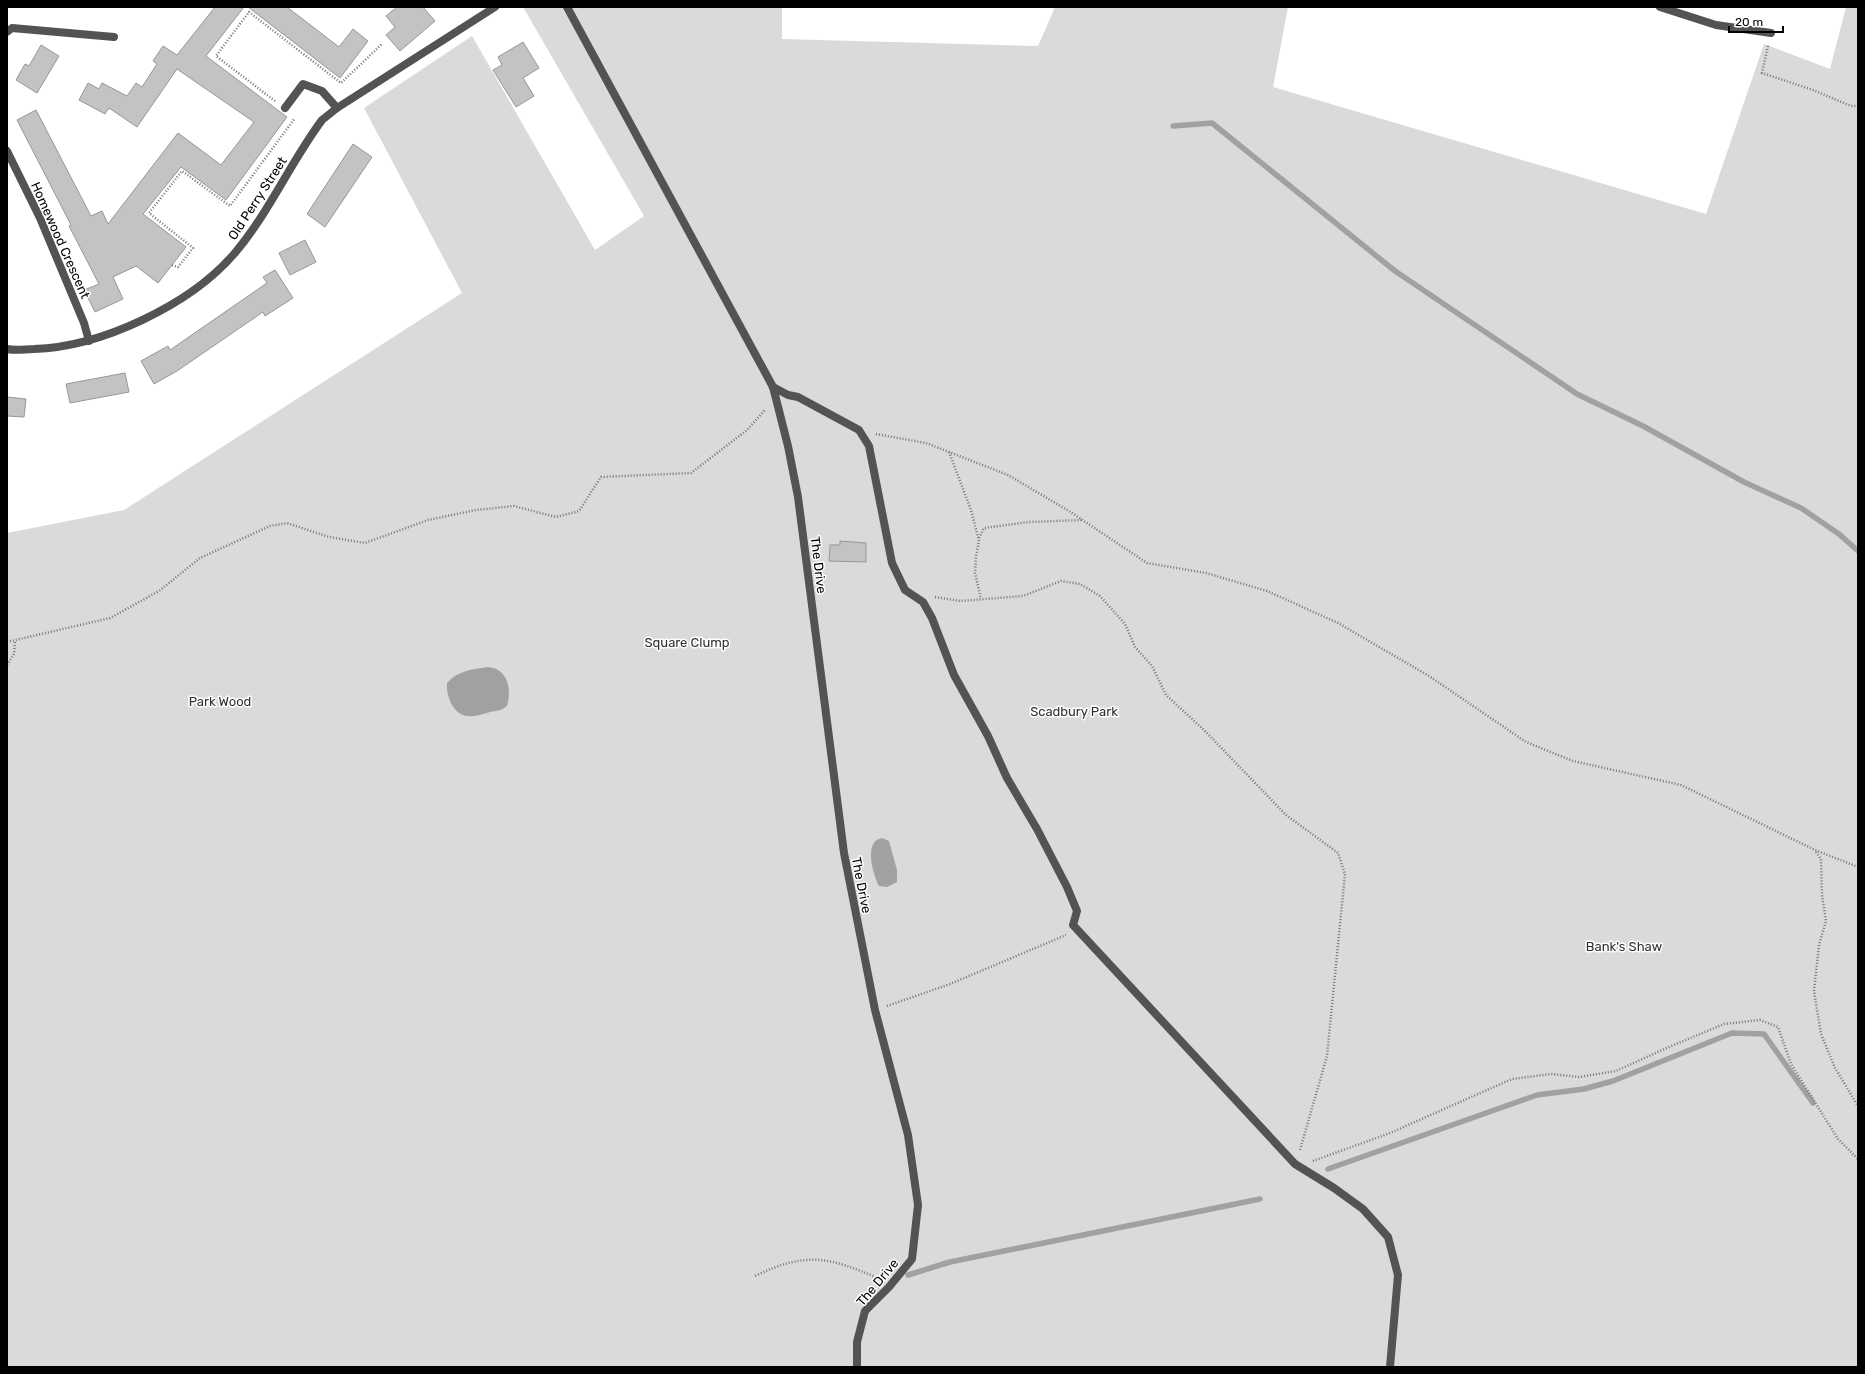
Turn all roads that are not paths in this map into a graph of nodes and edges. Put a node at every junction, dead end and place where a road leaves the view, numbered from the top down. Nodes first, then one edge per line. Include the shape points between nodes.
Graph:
1 (495, 7) edge
2 (566, 7) edge
3 (1660, 7) edge
4 (7, 32) edge
5 (1770, 33) road end
6 (114, 38) dead end
7 (285, 108) road end
8 (337, 108) junction
9 (7, 151) edge
10 (89, 341) junction
11 (7, 349) edge
12 (774, 390) junction
13 (857, 1367) edge
14 (1390, 1367) edge

1 - 8 street, Old Perry Street
2 - 12 street, The Drive
3 - 5 street via 1716,25
4 - 6 street via 12,28
7 - 8 street via 303,84 322,91
8 - 10 street, Old Perry Street via 322,120 312,134 250,234 234,255 215,273 189,293 152,315
9 - 10 street, Homewood Crescent via 40,218 84,323
10 - 11 street, Old Perry Street via 53,348
12 - 13 street, The Drive via 798,497 844,854 875,1010 908,1135 918,1206 912,1259 865,1311 857,1342
12 - 14 street via 798,397 859,430 869,446 892,563 905,590 923,602 932,618 954,675 988,736 1007,778 1038,829 1068,887 1077,911 1072,925 1295,1164 1363,1209 1388,1237 1398,1275

